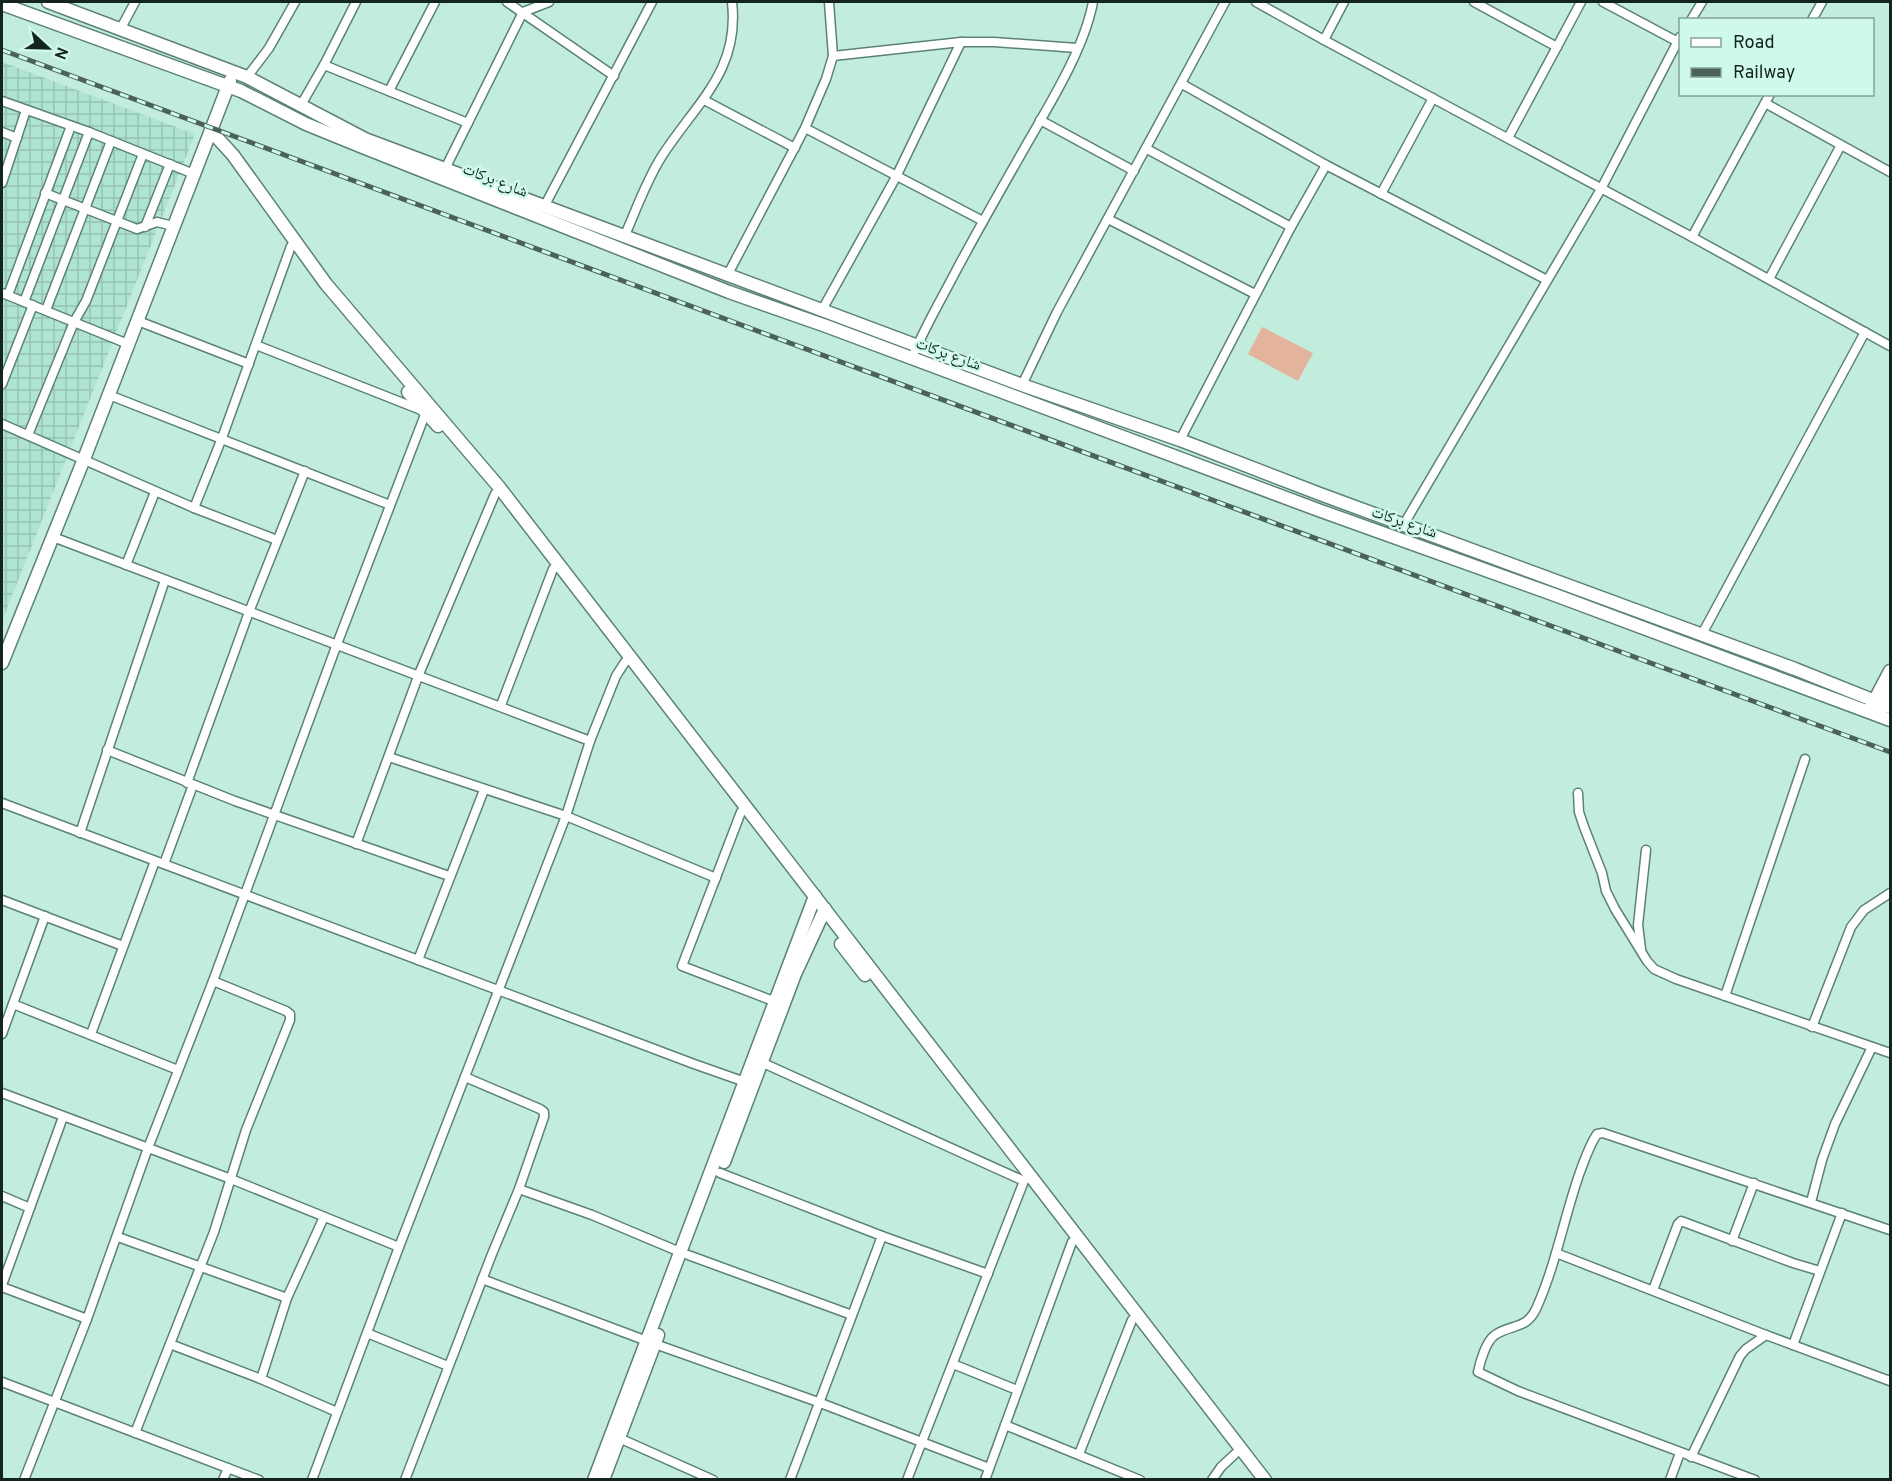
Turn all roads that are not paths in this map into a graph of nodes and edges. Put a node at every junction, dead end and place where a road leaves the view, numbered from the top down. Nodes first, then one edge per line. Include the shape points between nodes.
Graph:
1 (48, 2) edge
2 (135, 2) edge
3 (295, 2) edge
4 (356, 2) edge
5 (435, 2) edge
6 (507, 2) edge
7 (549, 2) edge
8 (652, 2) edge
9 (732, 2) edge
10 (829, 2) edge
11 (1093, 2) edge
12 (1225, 2) edge
13 (1256, 2) edge
14 (1344, 2) edge
15 (1474, 2) edge
16 (1581, 2) edge
17 (1603, 2) edge
18 (1702, 2) edge
19 (1822, 2) edge
20 (2, 4) edge
21 (523, 12) junction
22 (1692, 18) edge
23 (1813, 18) edge
24 (121, 28) junction
25 (1324, 40) junction
26 (1679, 41) edge
27 (961, 42) junction
28 (1557, 47) junction
29 (1077, 48) junction
30 (833, 56) junction
31 (324, 65) junction
32 (234, 72) junction
33 (614, 76) junction
34 (247, 77) junction
35 (1182, 84) junction
36 (228, 87) junction
37 (389, 91) junction
38 (1769, 96) edge
39 (1432, 98) junction
40 (704, 100) junction
41 (2, 101) edge
42 (1765, 104) junction
43 (301, 105) junction
44 (26, 111) junction
45 (1040, 120) junction
46 (468, 123) junction
47 (71, 126) junction
48 (805, 128) junction
49 (2, 132) edge
50 (89, 132) junction
51 (209, 136) junction
52 (17, 138) junction
53 (1508, 138) junction
54 (111, 141) junction
55 (1841, 145) junction
56 (795, 148) junction
57 (1147, 149) junction
58 (143, 154) junction
59 (170, 164) junction
60 (1326, 165) junction
61 (445, 170) junction
62 (1134, 171) junction
63 (1890, 172) edge
64 (194, 174) junction
65 (896, 177) junction
66 (2, 183) edge
67 (1601, 189) junction
68 (45, 194) junction
69 (1381, 194) junction
70 (62, 200) junction
71 (545, 205) junction
72 (85, 209) junction
73 (1108, 219) junction
74 (117, 221) junction
75 (983, 221) junction
76 (173, 226) junction
77 (1291, 227) junction
78 (144, 228) junction
79 (625, 235) junction
80 (1692, 237) junction
81 (291, 246) junction
82 (728, 274) junction
83 (1769, 279) junction
84 (1547, 280) junction
85 (4, 294) edge
86 (1255, 294) junction
87 (29, 304) junction
88 (46, 310) junction
89 (822, 310) junction
90 (138, 321) junction
91 (74, 322) junction
92 (1865, 332) junction
93 (128, 344) junction
94 (256, 345) junction
95 (918, 345) junction
96 (1890, 346) edge
97 (912, 359) junction
98 (249, 364) junction
99 (403, 379) junction
100 (2, 384) edge
101 (1022, 385) junction
102 (109, 395) junction
103 (426, 412) junction
104 (2, 424) edge
105 (28, 435) junction
106 (222, 438) junction
107 (1180, 440) junction
108 (84, 459) junction
109 (305, 471) junction
110 (156, 492) junction
111 (495, 494) junction
112 (390, 505) junction
113 (194, 508) junction
114 (1404, 524) junction
115 (53, 537) junction
116 (277, 540) junction
117 (126, 565) junction
118 (553, 569) junction
119 (165, 580) junction
120 (249, 612) junction
121 (1701, 636) junction
122 (337, 644) junction
123 (625, 662) junction
124 (2, 663) edge
125 (1890, 671) edge
126 (419, 674) junction
127 (1890, 691) edge
128 (501, 705) junction
129 (1879, 708) edge
130 (1890, 720) edge
131 (590, 741) junction
132 (107, 750) junction
133 (389, 757) junction
134 (1805, 759) dead end
135 (190, 784) junction
136 (484, 790) junction
137 (1578, 793) dead end
138 (2, 803) edge
139 (741, 812) junction
140 (273, 815) junction
141 (566, 816) junction
142 (80, 833) junction
143 (356, 844) junction
144 (1646, 850) dead end
145 (159, 862) junction
146 (449, 876) junction
147 (716, 878) junction
148 (1890, 893) edge
149 (244, 894) junction
150 (2, 900) edge
151 (813, 900) junction
152 (823, 913) junction
153 (45, 916) junction
154 (123, 946) junction
155 (1642, 952) junction
156 (418, 960) junction
157 (213, 981) junction
158 (499, 991) junction
159 (1725, 996) junction
160 (776, 1002) junction
161 (13, 1004) junction
162 (1812, 1027) junction
163 (2, 1034) edge
164 (90, 1034) junction
165 (1872, 1047) junction
166 (1890, 1053) edge
167 (763, 1063) junction
168 (178, 1070) junction
169 (465, 1077) junction
170 (750, 1084) junction
171 (2, 1093) edge
172 (63, 1117) junction
173 (148, 1148) junction
174 (720, 1173) junction
175 (231, 1179) junction
176 (1024, 1181) junction
177 (1755, 1184) junction
178 (519, 1189) junction
179 (2, 1196) edge
180 (1811, 1202) junction
181 (30, 1208) junction
182 (1842, 1213) junction
183 (324, 1217) junction
184 (1890, 1230) edge
185 (118, 1236) junction
186 (882, 1236) junction
187 (1732, 1241) junction
188 (1072, 1242) junction
189 (399, 1247) junction
190 (1556, 1253) junction
191 (684, 1254) junction
192 (200, 1267) junction
193 (1820, 1271) junction
194 (988, 1274) junction
195 (482, 1280) junction
196 (2, 1286) edge
197 (1653, 1290) junction
198 (287, 1298) junction
199 (852, 1315) junction
200 (87, 1319) junction
201 (1132, 1320) junction
202 (367, 1333) junction
203 (1766, 1335) junction
204 (651, 1342) junction
205 (170, 1344) junction
206 (1793, 1345) junction
207 (953, 1364) junction
208 (448, 1366) junction
209 (261, 1379) junction
210 (1890, 1381) edge
211 (2, 1382) edge
212 (1017, 1390) junction
213 (55, 1402) junction
214 (818, 1402) junction
215 (337, 1412) junction
216 (1005, 1425) junction
217 (135, 1433) junction
218 (619, 1438) junction
219 (922, 1443) junction
220 (1680, 1453) junction
221 (1079, 1454) junction
222 (1235, 1454) junction
223 (1691, 1457) junction
224 (228, 1467) junction
225 (989, 1468) junction
226 (24, 1479) edge
227 (223, 1479) edge
228 (260, 1479) edge
229 (312, 1479) edge
230 (405, 1479) edge
231 (594, 1479) edge
232 (603, 1479) edge
233 (713, 1479) edge
234 (790, 1479) edge
235 (908, 1479) edge
236 (985, 1479) edge
237 (1140, 1479) edge
238 (1212, 1479) edge
239 (1255, 1479) edge
240 (1264, 1479) edge
241 (1670, 1479) edge
242 (1755, 1479) edge

1 - 24 street, شارع بركات
2 - 24 street
3 - 34 street
4 - 31 street
5 - 37 street
6 - 21 street
7 - 21 street
8 - 33 street
9 - 40 street via 733,41
10 - 30 street
11 - 29 street
12 - 35 street
13 - 25 street
14 - 25 street
15 - 28 street
16 - 28 street
17 - 26 street
18 - 22 street
19 - 23 street
20 - 36 street, شارع بركات
21 - 33 street
21 - 46 street
24 - 32 street, شارع بركات
25 - 39 street
26 - 67 street
27 - 29 street
27 - 30 street
27 - 65 street
28 - 53 street
29 - 45 street
30 - 48 street
31 - 37 street
31 - 43 street
32 - 34 street, شارع بركات
32 - 36 street
33 - 71 street
34 - 43 street, شارع بركات
35 - 57 street
35 - 60 street
36 - 51 street
36 - 97 street, شارع بركات via 306,124 441,178 729,292
37 - 46 street
38 - 42 street
39 - 53 street
39 - 69 street
40 - 56 street
40 - 79 street via 649,177
41 - 44 street
42 - 55 street
42 - 80 street
43 - 61 street, شارع بركات via 365,139
44 - 47 street
44 - 52 street
45 - 62 street
45 - 75 street
46 - 61 street
47 - 50 street
47 - 68 street
48 - 56 street
48 - 65 street
49 - 52 street
50 - 54 street
50 - 70 street
51 - 64 street
51 - 81 street
51 - 99 street via 240,165 326,284
52 - 66 street
53 - 67 street
54 - 58 street
54 - 72 street
55 - 63 street
55 - 83 street
56 - 82 street
57 - 62 street
57 - 77 street
58 - 59 street
58 - 74 street
59 - 64 street
59 - 78 street
60 - 69 street
60 - 77 street
61 - 71 street, شارع بركات
62 - 73 street
64 - 76 street
65 - 75 street
65 - 89 street
67 - 80 street
67 - 84 street
68 - 70 street
68 - 85 street
69 - 84 street
70 - 72 street
70 - 87 street
71 - 79 street, شارع بركات
72 - 74 street
72 - 88 street
73 - 86 street
73 - 101 street
74 - 78 street
74 - 91 street via 87,301
75 - 95 street
76 - 78 street via 158,222
76 - 90 street
77 - 86 street
79 - 82 street, شارع بركات
80 - 83 street
81 - 94 street
81 - 99 street via 326,295
82 - 89 street, شارع بركات
83 - 92 street
84 - 114 street
85 - 87 street
86 - 107 street
87 - 88 street
87 - 100 street
88 - 91 street
89 - 95 street, شارع بركات
90 - 93 street
90 - 98 street
91 - 93 street
91 - 105 street
92 - 96 street
92 - 121 street
93 - 102 street
94 - 98 street
94 - 103 street
95 - 97 street
95 - 101 street, شارع بركات
97 - 129 street, شارع بركات via 1321,511
98 - 106 street
99 - 103 street
99 - 151 street via 500,487
101 - 107 street, شارع بركات
102 - 106 street
102 - 108 street
103 - 111 street
103 - 112 street
104 - 105 street
105 - 108 street
106 - 109 street
106 - 113 street
107 - 114 street, شارع بركات
108 - 110 street
108 - 115 street
109 - 112 street
109 - 116 street
110 - 113 street
110 - 117 street
111 - 118 street
111 - 126 street
112 - 122 street
113 - 116 street
114 - 121 street, شارع بركات
115 - 117 street
115 - 124 street
116 - 120 street
117 - 119 street
118 - 123 street
118 - 128 street
119 - 120 street
119 - 132 street
120 - 122 street
120 - 135 street
121 - 129 street, شارع بركات via 1795,669
122 - 126 street
122 - 140 street
123 - 131 street
123 - 139 street
125 - 129 street
126 - 128 street
126 - 133 street
127 - 129 street
128 - 131 street
129 - 130 street, شارع بركات
131 - 141 street
132 - 135 street
132 - 142 street
133 - 136 street
133 - 143 street
134 - 159 street
135 - 140 street
135 - 145 street
136 - 141 street
136 - 146 street
137 - 155 street via 1579,812 1606,891
138 - 142 street
139 - 147 street
139 - 151 street
140 - 143 street
140 - 149 street
141 - 147 street
141 - 158 street
142 - 145 street
143 - 146 street
144 - 155 street via 1638,925
145 - 149 street
145 - 154 street
146 - 156 street
147 - 160 street via 682,966
148 - 162 street via 1864,910 1851,927
149 - 156 street
149 - 157 street
150 - 153 street
151 - 152 street
151 - 160 street
152 - 167 street via 795,974
152 - 176 street
152 - 240 street
153 - 154 street
153 - 161 street
154 - 164 street
155 - 159 street via 1654,969 1664,975
156 - 158 street
157 - 168 street
157 - 175 street via 290,1014
158 - 169 street
158 - 170 street
159 - 162 street
160 - 170 street
161 - 163 street
161 - 164 street
162 - 165 street
164 - 168 street
165 - 166 street
165 - 180 street via 1835,1124
167 - 170 street
167 - 176 street
168 - 173 street
169 - 178 street via 544,1112
169 - 189 street
170 - 174 street
170 - 191 street
171 - 172 street
172 - 173 street
172 - 181 street
173 - 175 street
173 - 185 street
174 - 186 street
174 - 191 street
175 - 183 street
175 - 192 street
176 - 188 street
176 - 194 street
177 - 180 street
177 - 187 street
177 - 190 street via 1604,1133 1597,1134 1575,1188
178 - 191 street
178 - 195 street
179 - 181 street
180 - 182 street
181 - 196 street
182 - 184 street
182 - 193 street
183 - 189 street
183 - 198 street
185 - 192 street
185 - 200 street
186 - 194 street
186 - 199 street
187 - 193 street
187 - 197 street via 1681,1221
188 - 201 street
188 - 212 street
189 - 202 street
190 - 197 street
190 - 220 street via 1536,1310 1521,1325 1491,1339 1478,1372
191 - 199 street
191 - 204 street
192 - 198 street
192 - 205 street
193 - 206 street
194 - 207 street
195 - 204 street
195 - 208 street
196 - 200 street
197 - 203 street
198 - 209 street
199 - 214 street
200 - 213 street
201 - 221 street
201 - 222 street
202 - 208 street
202 - 215 street
203 - 206 street
203 - 223 street via 1740,1356
204 - 214 street
204 - 218 street
204 - 231 street
205 - 209 street
205 - 217 street
206 - 210 street
207 - 212 street
207 - 219 street
208 - 230 street
209 - 215 street
211 - 213 street
212 - 216 street
213 - 217 street
213 - 226 street
214 - 219 street
214 - 234 street
215 - 229 street
216 - 221 street
216 - 225 street
217 - 224 street
218 - 232 street
218 - 233 street
219 - 225 street
219 - 235 street
220 - 223 street
220 - 241 street
221 - 237 street
222 - 238 street
222 - 239 street
223 - 242 street
224 - 227 street
224 - 228 street
225 - 236 street

